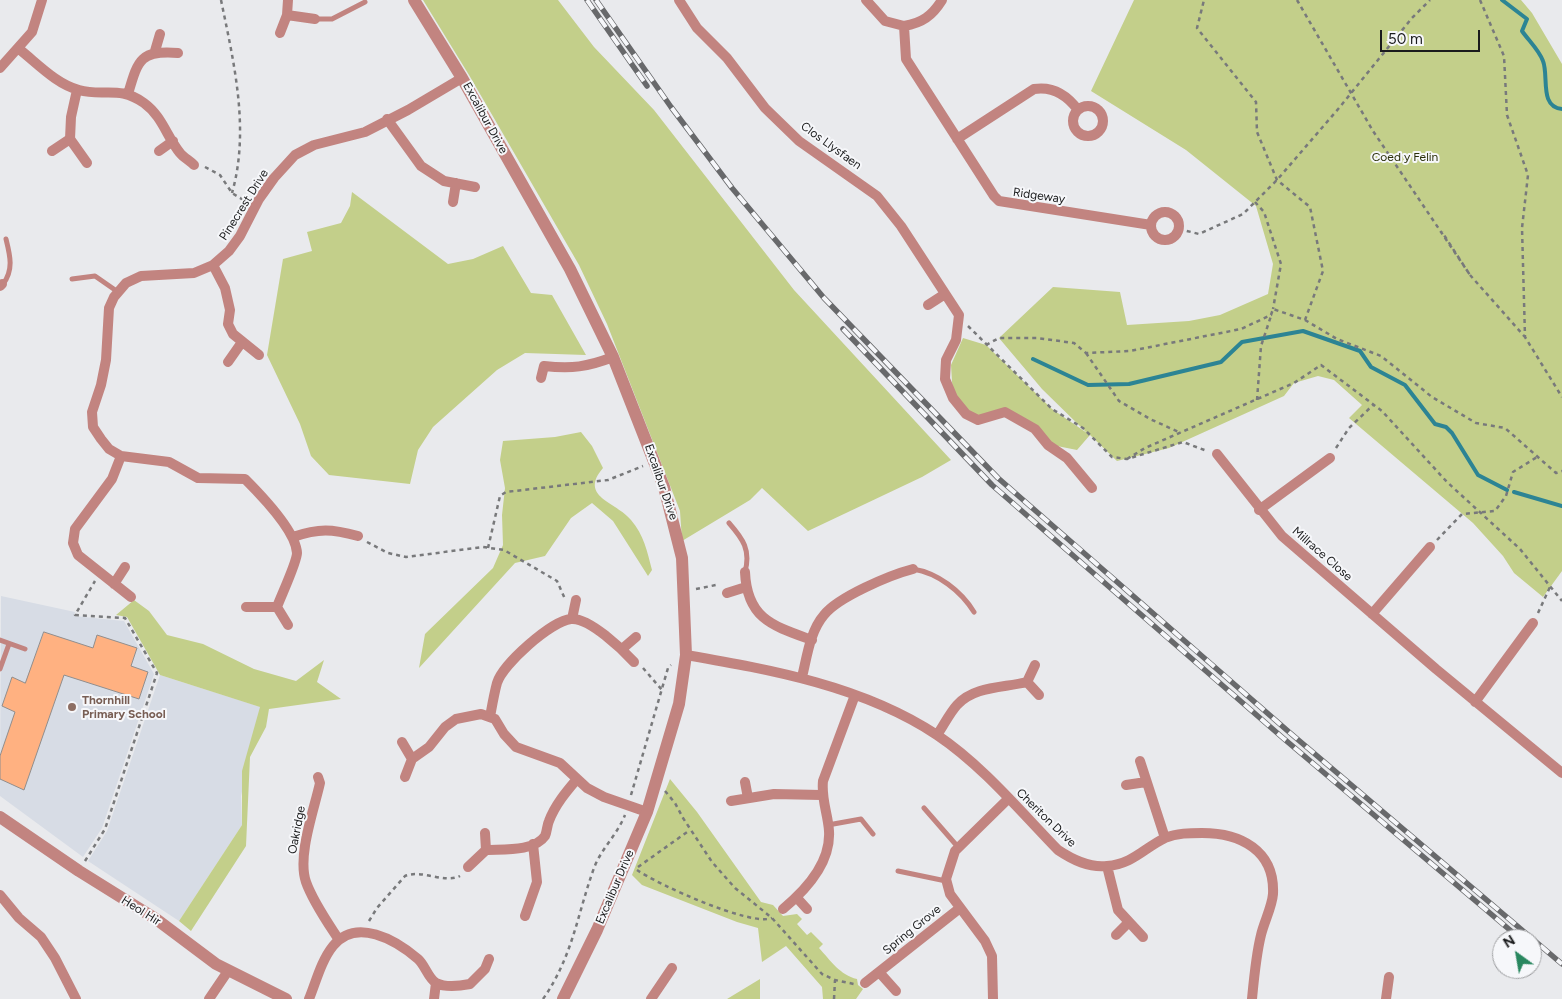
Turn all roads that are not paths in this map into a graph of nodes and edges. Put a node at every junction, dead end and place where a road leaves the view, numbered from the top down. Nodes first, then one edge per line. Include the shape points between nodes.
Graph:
1 (42, 0) edge
2 (288, 0) edge
3 (414, 0) edge
4 (679, 0) edge
5 (866, 0) edge
6 (942, 0) edge
7 (365, 2) dead end
8 (287, 15) junction
9 (315, 18) joint
10 (904, 26) junction
11 (280, 33) dead end
12 (160, 34) dead end
13 (19, 49) junction
14 (155, 51) junction
15 (178, 53) dead end
16 (0, 68) edge
17 (462, 78) junction
18 (77, 90) junction
19 (128, 94) junction
20 (1078, 110) dead end
21 (387, 119) junction
22 (70, 139) junction
23 (957, 139) junction
24 (173, 141) junction
25 (52, 151) dead end
26 (159, 151) dead end
27 (86, 163) dead end
28 (194, 165) road end
29 (456, 183) junction
30 (476, 187) dead end
31 (452, 202) dead end
32 (1151, 225) junction
33 (6, 239) dead end
34 (213, 265) junction
35 (72, 279) dead end
36 (1, 285) edge
37 (118, 292) junction
38 (945, 294) junction
39 (928, 305) dead end
40 (242, 342) junction
41 (259, 355) dead end
42 (613, 357) junction
43 (228, 362) dead end
44 (541, 378) dead end
45 (1217, 454) road end
46 (121, 456) junction
47 (1330, 458) road end
48 (1092, 488) dead end
49 (1259, 510) junction
50 (729, 523) dead end
51 (358, 536) road end
52 (293, 537) junction
53 (1430, 547) road end
54 (125, 567) dead end
55 (913, 569) joint
56 (745, 572) joint
57 (114, 584) junction
58 (746, 587) junction
59 (726, 593) road end
60 (131, 597) dead end
61 (246, 606) dead end
62 (277, 607) junction
63 (974, 612) dead end
64 (1372, 614) junction
65 (1533, 623) road end
66 (288, 626) dead end
67 (636, 638) dead end
68 (0, 640) edge
69 (812, 640) junction
70 (9, 644) junction
71 (25, 649) dead end
72 (622, 649) junction
73 (686, 655) junction
74 (634, 662) road end
75 (1035, 665) dead end
76 (0, 669) edge
77 (802, 677) junction
78 (1027, 682) junction
79 (855, 695) junction
80 (1040, 695) dead end
81 (1475, 702) junction
82 (490, 717) junction
83 (937, 735) junction
84 (402, 742) dead end
85 (412, 759) junction
86 (1140, 762) dead end
87 (1562, 773) edge
88 (405, 776) dead end
89 (318, 777) dead end
90 (577, 779) junction
91 (744, 782) dead end
92 (1146, 782) junction
93 (1126, 785) dead end
94 (821, 795) junction
95 (748, 798) junction
96 (1008, 799) junction
97 (731, 801) dead end
98 (924, 808) dead end
99 (647, 812) junction
100 (0, 817) edge
101 (828, 825) junction
102 (485, 834) dead end
103 (873, 834) dead end
104 (1165, 838) junction
105 (533, 844) junction
106 (958, 847) junction
107 (486, 850) junction
108 (1107, 866) junction
109 (469, 867) road end
110 (898, 871) dead end
111 (947, 881) junction
112 (0, 895) edge
113 (797, 898) junction
114 (960, 908) junction
115 (784, 909) road end
116 (807, 909) dead end
117 (525, 916) dead end
118 (1129, 922) junction
119 (1116, 935) dead end
120 (1143, 937) dead end
121 (339, 940) junction
122 (489, 959) dead end
123 (672, 968) dead end
124 (228, 971) junction
125 (879, 972) junction
126 (1389, 977) dead end
127 (436, 983) junction
128 (866, 983) road end
129 (896, 991) dead end
130 (76, 999) edge
131 (209, 999) edge
132 (286, 999) edge
133 (309, 999) edge
134 (434, 999) edge
135 (563, 999) edge
136 (651, 999) edge
137 (993, 999) edge
138 (1252, 999) edge
139 (1386, 999) edge

1 - 13 street via 32,32
2 - 8 street
3 - 17 street, Excalibur Drive
4 - 38 street, Clos Llysfaen via 697,28 727,58 765,108 799,141 877,196
5 - 10 street via 885,21
6 - 10 street via 926,19
7 - 9 lane via 332,19
8 - 9 street
8 - 11 street
10 - 23 street, Ridgeway via 906,59
12 - 14 street
13 - 16 street
13 - 18 street via 58,80
14 - 15 street
14 - 19 street via 139,62
17 - 21 street, Pinecrest Drive
17 - 42 street, Excalibur Drive via 570,269
18 - 19 street
18 - 22 street
19 - 24 street via 156,115
20 - 23 street via 1062,94 1043,88 1034,89
21 - 29 street via 421,166 444,181
21 - 34 street, Pinecrest Drive via 364,132 314,145 295,155 274,178 229,251
22 - 25 street
22 - 27 street
23 - 32 street, Ridgeway via 999,201
24 - 26 street
24 - 28 street via 180,154
29 - 30 street
29 - 31 street
32 - 32 street via 1158,214 1168,212 1177,220 1179,229 1174,237 1164,240 1155,237
33 - 36 lane via 10,269
34 - 37 street, Pinecrest Drive via 194,273 141,276 126,283
34 - 40 street via 225,288 230,310 228,324 232,334
35 - 37 lane via 95,276
37 - 46 street via 109,308 106,360 92,412 93,427 109,449
38 - 39 street
38 - 48 street, Clos Llysfaen via 959,315 956,340 946,360 945,379 953,398 966,414 978,420 1005,412 1024,421 1048,445 1067,458
40 - 41 street
40 - 43 street
42 - 44 street via 576,369 544,366
42 - 73 street, Excalibur Drive via 655,461 674,522 682,558
45 - 49 street, Millrace Close
46 - 52 street via 169,462 198,478 245,479
46 - 57 street via 112,479 75,529 73,543 78,555
47 - 49 street
49 - 64 street, Millrace Close via 1282,536
50 - 56 lane via 747,551
51 - 52 street via 334,530 313,530
52 - 62 street via 297,554
53 - 64 street
54 - 57 street
55 - 63 lane via 924,571 954,588
55 - 69 street via 836,603 824,614
56 - 58 street
57 - 60 street
58 - 59 street
58 - 69 street via 758,614 772,625
61 - 62 street
62 - 66 street
64 - 81 street, Millrace Close
65 - 81 street
67 - 72 street
68 - 70 lane
69 - 77 street
70 - 71 lane
70 - 76 lane
72 - 74 street
72 - 82 street via 574,609 507,665 497,682
73 - 77 street, Cheriton Drive
73 - 99 street, Excalibur Drive via 679,704
75 - 78 street
77 - 79 street, Cheriton Drive
78 - 80 street
78 - 83 street via 1004,688 987,688 970,695 958,705
79 - 83 street, Cheriton Drive
79 - 94 street via 828,762
81 - 87 street, Millrace Close
82 - 85 street via 481,714 456,719 429,747
82 - 90 street via 516,747 560,763
83 - 96 street, Cheriton Drive via 973,764
84 - 85 street
85 - 88 street
86 - 92 street
89 - 121 street, Oakridge via 320,783 306,842 304,873 311,892
90 - 99 street via 604,797
90 - 105 street via 560,800 548,821 545,835
91 - 95 street
92 - 93 street
92 - 104 street
94 - 95 street via 774,794
94 - 101 street
95 - 97 street
96 - 106 street
96 - 108 street, Cheriton Drive via 1071,859 1090,866
98 - 106 lane
99 - 135 street, Excalibur Drive via 597,930
100 - 124 street, Heol Hir via 78,872 156,919
101 - 103 lane via 861,819
101 - 113 street via 824,858 806,890
102 - 107 street
104 - 108 street, Cheriton Drive via 1140,855
104 - 138 street, Cheriton Drive via 1182,833 1223,833 1253,846 1263,858 1273,894 1261,936
105 - 107 street
105 - 117 street via 536,882
106 - 111 street via 950,863
107 - 109 street
108 - 118 street via 1118,910
110 - 111 lane
111 - 114 street, Spring Grove via 950,894
112 - 130 street via 18,918 41,937
113 - 115 street
113 - 116 street
114 - 125 street, Spring Grove
114 - 137 street, Spring Grove via 992,956
118 - 119 street
118 - 120 street
121 - 127 street via 366,932 390,940 416,958
121 - 133 street via 328,954
122 - 127 street via 485,969 470,984 452,986
123 - 136 street
124 - 131 street
124 - 132 street, Heol Hir
125 - 128 street, Spring Grove
125 - 129 street, Spring Grove
126 - 139 street
127 - 134 street

